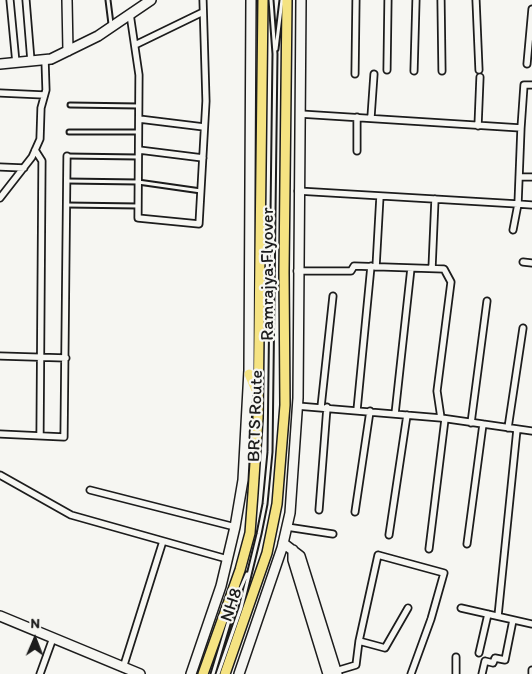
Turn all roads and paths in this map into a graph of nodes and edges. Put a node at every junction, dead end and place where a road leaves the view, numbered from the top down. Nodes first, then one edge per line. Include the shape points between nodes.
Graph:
1 (10, 0) edge
2 (26, 0) edge
3 (67, 0) edge
4 (108, 0) edge
5 (151, 0) edge
6 (203, 0) edge
7 (252, 0) edge
8 (263, 0) edge
9 (271, 0) edge
10 (282, 0) edge
11 (287, 0) edge
12 (301, 0) edge
13 (356, 0) edge
14 (388, 0) edge
15 (416, 0) edge
16 (441, 0) edge
17 (476, 0) edge
18 (532, 9) edge
19 (203, 12) junction
20 (130, 14) junction
21 (111, 27) junction
22 (135, 45) junction
23 (68, 50) junction
24 (275, 54) junction
25 (44, 60) junction
26 (32, 61) junction
27 (16, 63) junction
28 (0, 64) edge
29 (527, 64) dead end
30 (387, 70) dead end
31 (479, 70) dead end
32 (414, 71) dead end
33 (442, 71) dead end
34 (355, 74) dead end
35 (374, 74) dead end
36 (480, 77) dead end
37 (532, 85) edge
38 (0, 93) edge
39 (44, 95) junction
40 (70, 106) dead end
41 (139, 106) junction
42 (300, 114) junction
43 (357, 117) junction
44 (371, 117) junction
45 (139, 119) junction
46 (478, 126) junction
47 (204, 127) junction
48 (521, 128) junction
49 (69, 132) dead end
50 (139, 132) junction
51 (35, 150) junction
52 (138, 150) junction
53 (357, 151) dead end
54 (67, 156) joint
55 (138, 157) junction
56 (203, 158) junction
57 (0, 167) edge
58 (24, 168) junction
59 (519, 176) junction
60 (532, 177) edge
61 (67, 181) junction
62 (138, 182) junction
63 (201, 191) junction
64 (298, 191) junction
65 (380, 196) junction
66 (0, 198) edge
67 (435, 199) junction
68 (518, 204) junction
69 (67, 205) junction
70 (532, 205) edge
71 (138, 206) junction
72 (513, 230) dead end
73 (523, 262) dead end
74 (532, 263) edge
75 (373, 267) junction
76 (411, 268) junction
77 (432, 268) junction
78 (297, 271) junction
79 (333, 296) dead end
80 (487, 301) dead end
81 (523, 328) dead end
82 (0, 356) edge
83 (40, 357) junction
84 (66, 358) junction
85 (249, 374) junction
86 (258, 395) junction
87 (297, 406) junction
88 (324, 407) junction
89 (357, 410) junction
90 (370, 412) junction
91 (395, 414) junction
92 (407, 415) junction
93 (443, 419) junction
94 (472, 422) junction
95 (483, 424) junction
96 (508, 428) junction
97 (517, 429) junction
98 (532, 431) edge
99 (0, 434) edge
100 (40, 435) junction
101 (0, 475) edge
102 (90, 490) dead end
103 (320, 510) dead end
104 (355, 512) dead end
105 (287, 526) junction
106 (235, 527) junction
107 (333, 534) dead end
108 (389, 535) dead end
109 (163, 541) junction
110 (283, 543) junction
111 (467, 544) dead end
112 (269, 547) junction
113 (429, 549) dead end
114 (228, 559) junction
115 (251, 567) junction
116 (408, 608) dead end
117 (461, 608) dead end
118 (488, 614) junction
119 (0, 616) edge
120 (498, 616) junction
121 (513, 620) junction
122 (532, 624) edge
123 (53, 638) junction
124 (359, 641) junction
125 (479, 653) dead end
126 (456, 657) dead end
127 (122, 668) junction
128 (135, 673) edge
129 (334, 673) edge
130 (40, 674) edge
131 (191, 674) edge
132 (204, 674) edge
133 (213, 674) edge
134 (218, 674) edge
135 (225, 674) edge
136 (240, 674) edge
137 (411, 674) edge
138 (456, 674) edge
139 (482, 674) edge

1 - 27 street
2 - 26 street
3 - 23 street
4 - 21 lane
5 - 20 street
6 - 19 street
7 - 85 street
8 - 86 main road, Ramrajya Flyover
9 - 24 lane
10 - 24 lane
11 - 112 main road, Ramrajya Flyover via 285,405 278,494
12 - 42 street
13 - 34 street
14 - 30 street
15 - 32 street
16 - 33 street
17 - 31 street
18 - 29 street
19 - 22 street
19 - 47 street
20 - 21 street
20 - 22 street
21 - 23 street
22 - 41 street
23 - 25 street
24 - 115 lane, BRTS Route via 270,452 265,504
25 - 26 street
25 - 39 street
26 - 27 street
27 - 28 street
35 - 44 street
36 - 46 street
37 - 48 street via 524,85
38 - 39 street
39 - 51 street via 40,139
40 - 41 lane
41 - 45 street
42 - 43 street
42 - 64 street
43 - 44 street
43 - 53 street
44 - 46 street
45 - 47 street
45 - 50 street
46 - 48 street
47 - 56 street
48 - 59 street
49 - 50 lane
50 - 52 street
51 - 58 street
51 - 83 street via 42,161
52 - 55 street
52 - 56 street
54 - 55 lane
54 - 61 street
55 - 62 street
56 - 63 street
57 - 58 street
58 - 66 street
59 - 60 street
59 - 68 street
61 - 62 lane
61 - 69 street
62 - 63 lane
62 - 71 street
63 - 71 street via 199,224 138,218
64 - 65 street
64 - 78 street
65 - 67 street
65 - 75 street
67 - 68 street
67 - 77 street
68 - 70 street
68 - 72 street
69 - 71 lane
69 - 84 street
73 - 74 street
75 - 76 street
75 - 78 street via 354,266 351,271
75 - 89 street
76 - 77 street
76 - 91 street
77 - 93 street via 444,269 451,282 437,391
78 - 87 street
79 - 88 street
80 - 94 street
81 - 96 street
82 - 83 street
83 - 84 street
83 - 100 street
84 - 100 street via 64,437
85 - 86 main road
85 - 106 street via 245,462
86 - 132 main road, Ramrajya Flyover via 250,533
87 - 88 street
87 - 105 street
88 - 89 street
88 - 103 street
89 - 90 street
90 - 91 street
90 - 104 street
91 - 92 street
92 - 93 street
92 - 108 street
93 - 94 street
93 - 113 street
94 - 95 street
95 - 96 street
95 - 111 street
96 - 97 street
97 - 98 street
97 - 120 street
99 - 100 street
101 - 109 street via 71,515
102 - 106 street
105 - 107 street
105 - 110 street
106 - 114 street
109 - 114 street
109 - 127 street
110 - 112 street
110 - 129 street via 293,550
110 - 136 street
112 - 135 main road, NH8
114 - 131 street
115 - 133 lane via 234,604
115 - 134 lane via 241,608
116 - 124 street via 385,648
117 - 118 street
118 - 120 street
118 - 125 street
119 - 123 street
120 - 121 street
121 - 122 street
121 - 139 street via 505,660 494,658 493,663 484,661
123 - 127 street
123 - 130 street
124 - 129 street via 356,665
124 - 137 street via 378,555 444,573
126 - 138 street
127 - 128 street

